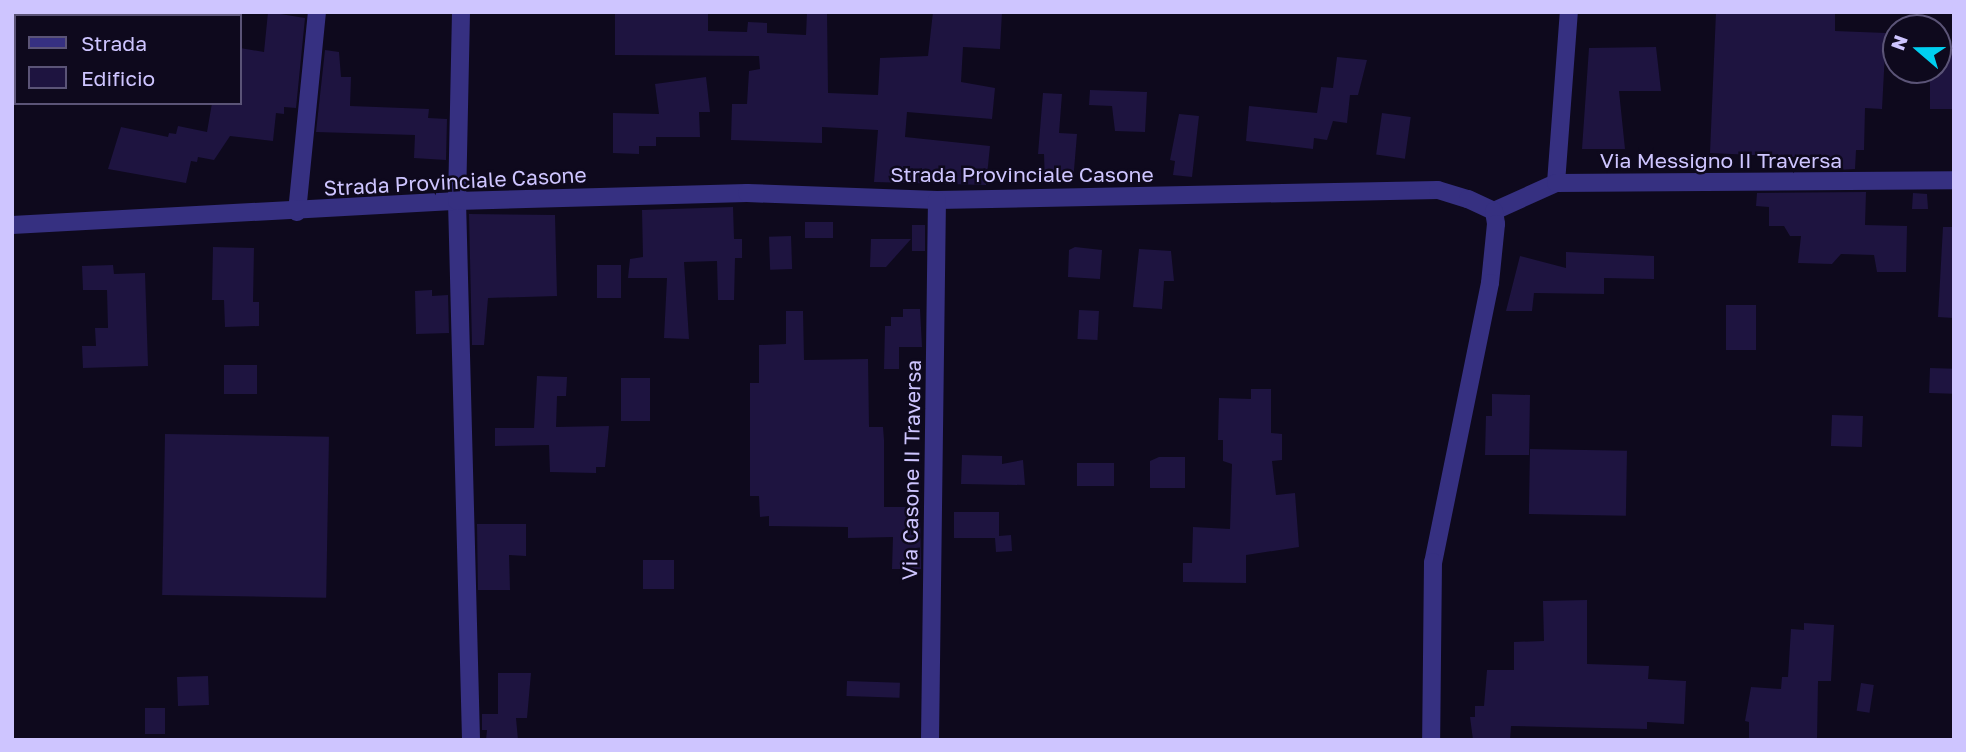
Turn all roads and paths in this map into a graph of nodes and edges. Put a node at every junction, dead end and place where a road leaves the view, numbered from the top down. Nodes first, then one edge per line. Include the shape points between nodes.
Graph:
1 (317, 12) edge
2 (461, 12) edge
3 (1569, 12) edge
4 (1954, 180) edge
5 (1556, 183) junction
6 (937, 200) junction
7 (457, 201) junction
8 (1494, 211) junction
9 (297, 212) junction
10 (12, 225) edge
11 (471, 740) edge
12 (930, 740) edge
13 (1431, 740) edge

1 - 9 street
2 - 7 street
3 - 5 street
4 - 5 street, Via Messigno II Traversa
5 - 8 street, Via Messigno II Traversa
6 - 7 street, Strada Provinciale Casone via 747,193
6 - 8 street, Strada Provinciale Casone via 1437,190
6 - 12 street, Via Casone II Traversa
7 - 9 street, Strada Provinciale Casone
7 - 11 street
8 - 13 street via 1490,283 1433,562
9 - 10 street, Strada Provinciale Casone

